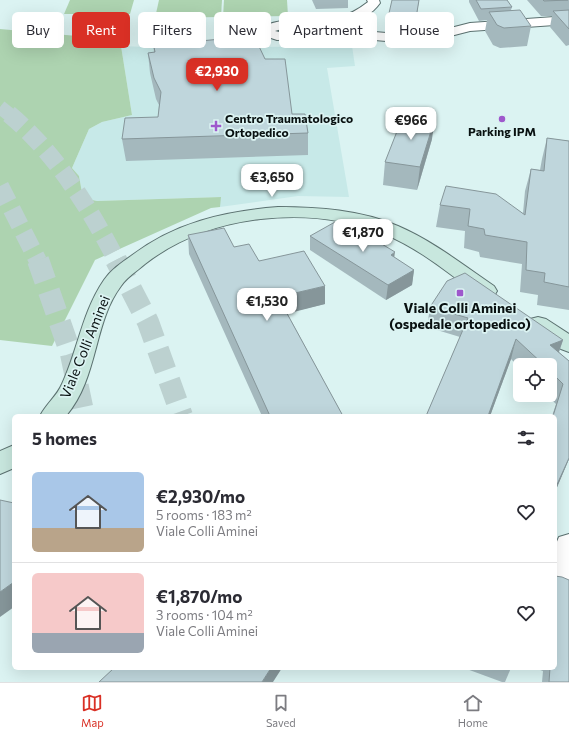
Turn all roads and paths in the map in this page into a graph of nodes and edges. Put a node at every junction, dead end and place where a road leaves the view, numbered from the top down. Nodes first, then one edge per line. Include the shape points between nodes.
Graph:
1 (374, 0) edge
2 (569, 20) edge
3 (502, 300) edge
4 (521, 313) edge
5 (569, 344) edge
6 (54, 414) edge
7 (12, 456) edge
8 (0, 464) edge
9 (569, 546) edge
10 (562, 577) edge

1 - 2 street via 368,9 352,19 274,26 267,30 277,36 351,34 396,39 421,38 476,26
3 - 6 main road, Viale Colli Aminei via 407,238 367,222 290,214 247,216 210,223 168,241 146,254 112,284 102,300 67,397
4 - 5 main road
7 - 8 main road
9 - 10 street

